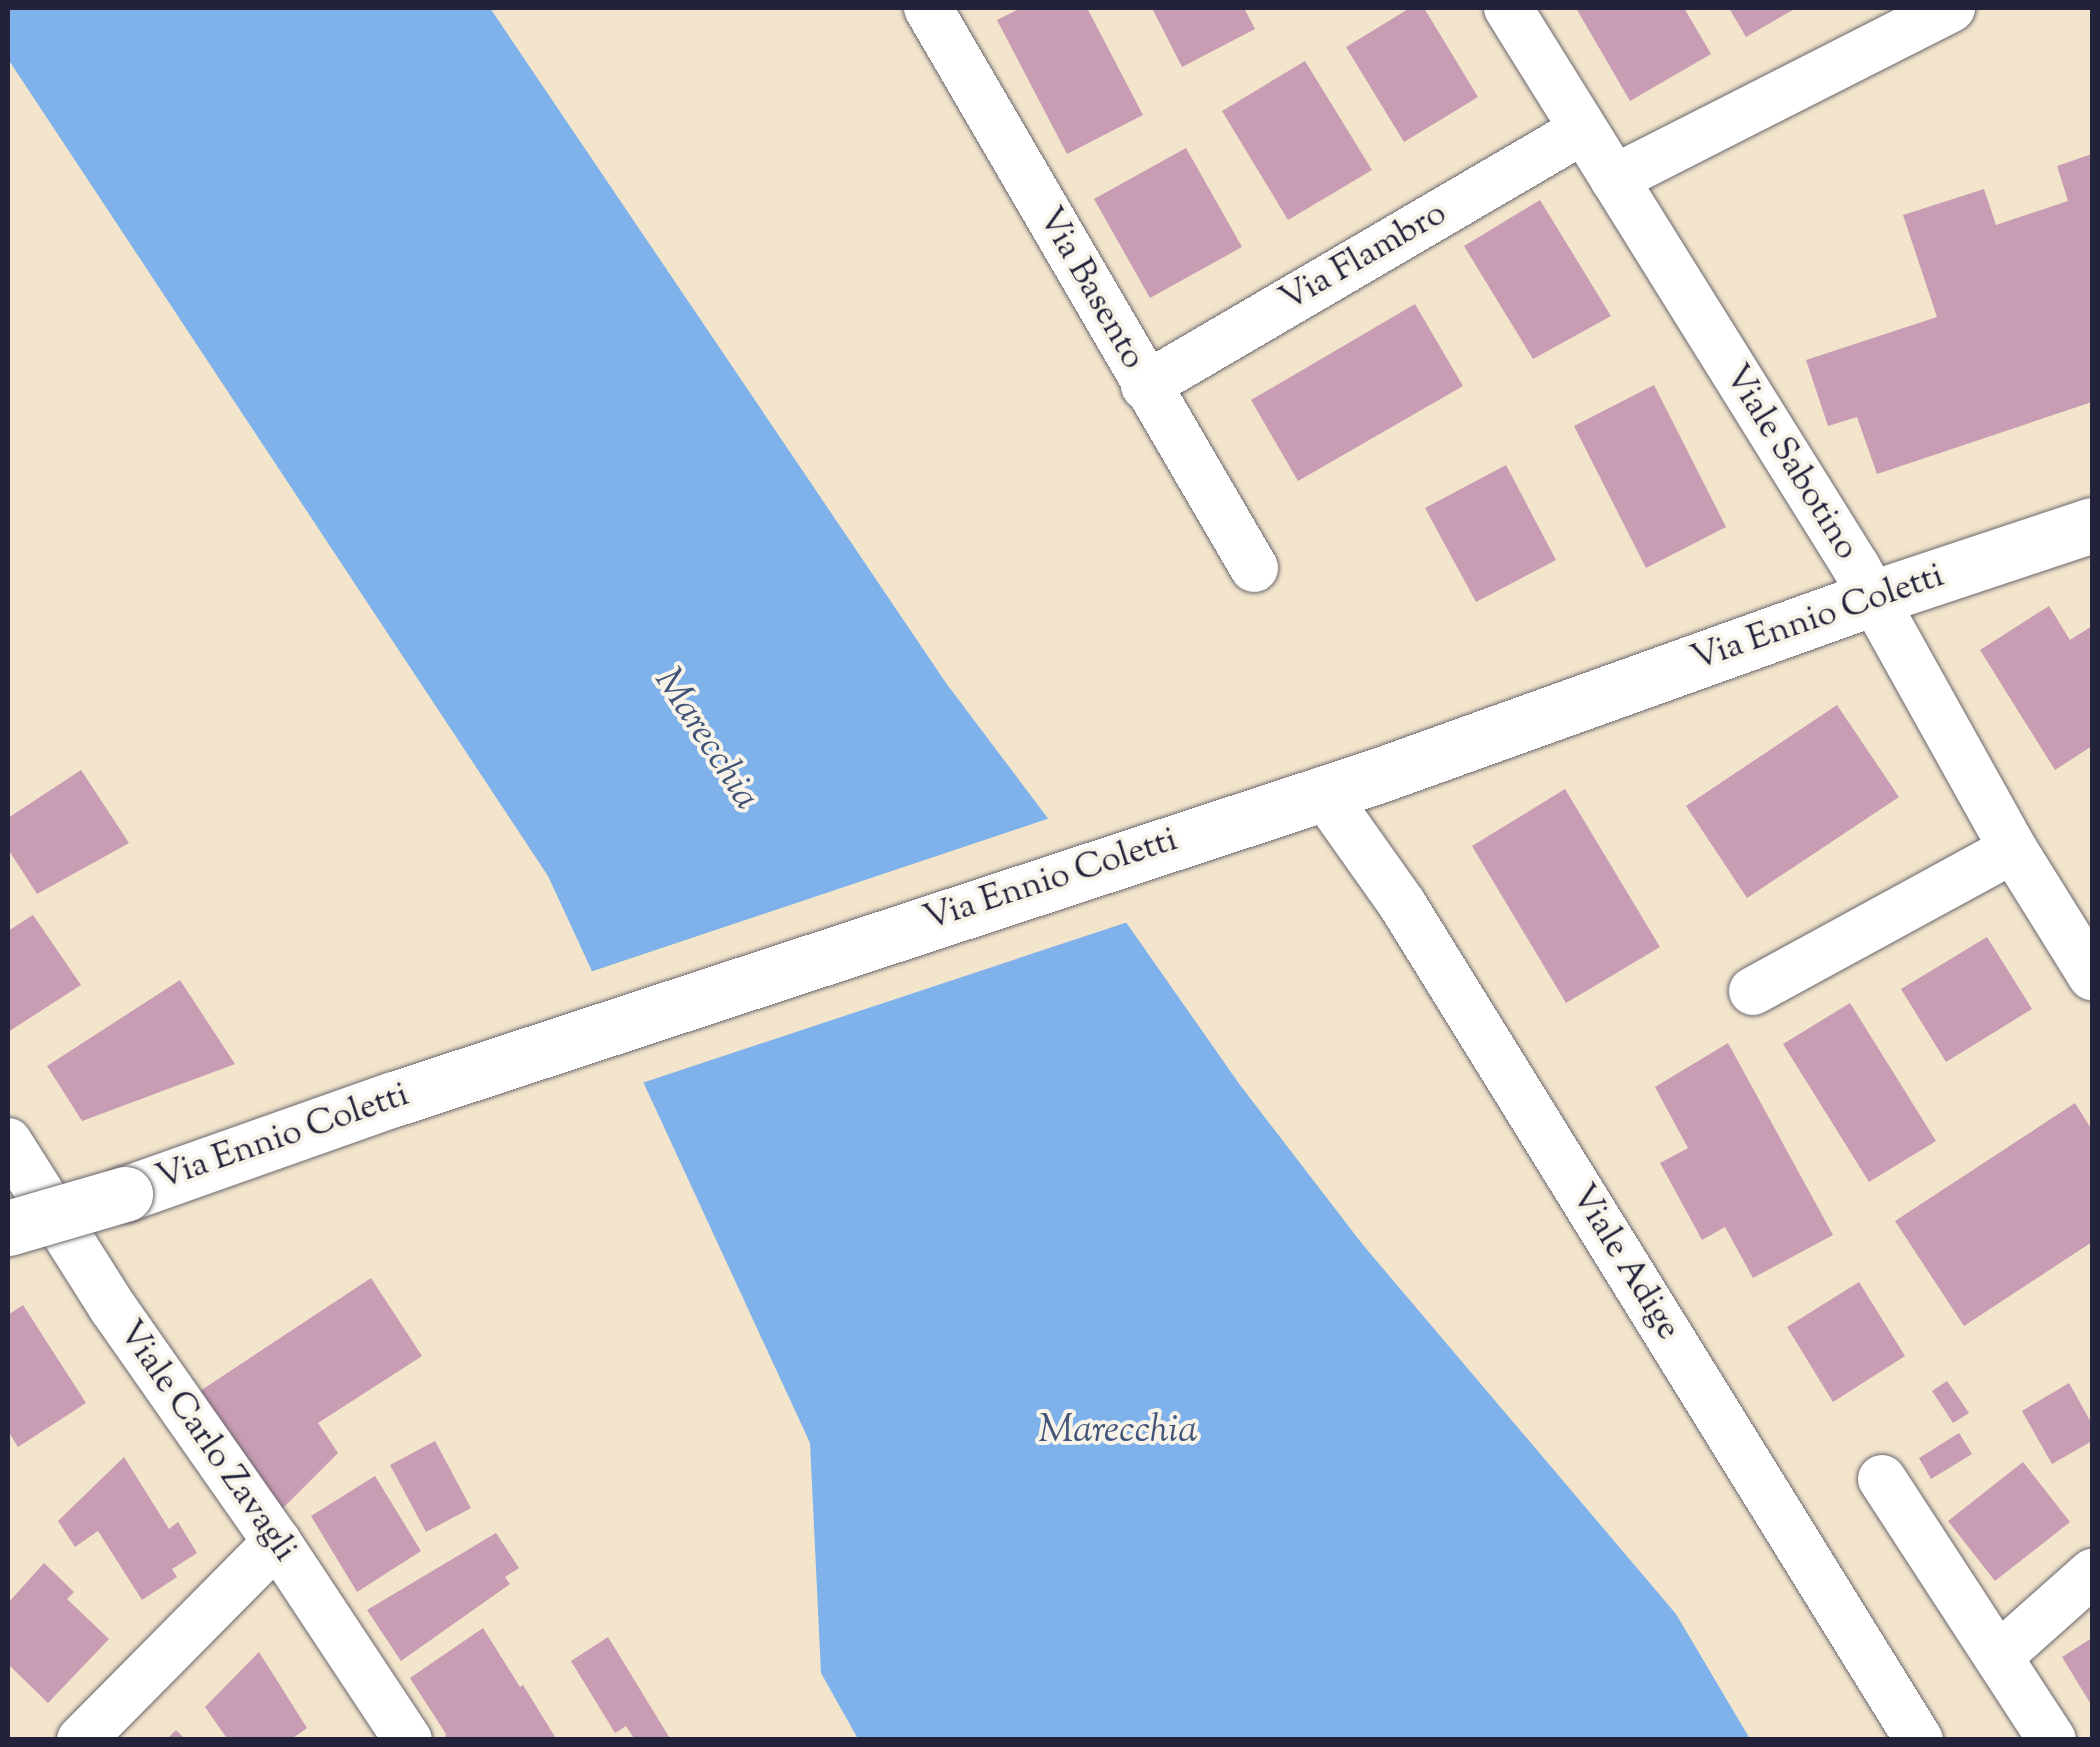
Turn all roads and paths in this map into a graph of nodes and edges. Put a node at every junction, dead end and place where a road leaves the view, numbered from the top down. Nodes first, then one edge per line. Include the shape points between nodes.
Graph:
1 (928, 8) edge
2 (1508, 8) edge
3 (1951, 8) edge
4 (1582, 130) junction
5 (1614, 179) junction
6 (1146, 386) junction
7 (2092, 526) edge
8 (1254, 568) dead end
9 (1870, 599) junction
10 (1322, 791) junction
11 (2013, 849) junction
12 (2092, 976) edge
13 (1753, 991) dead end
14 (8, 1142) edge
15 (8, 1228) edge
16 (1882, 1479) dead end
17 (277, 1542) junction
18 (2092, 1573) edge
19 (2000, 1656) junction
20 (81, 1740) edge
21 (408, 1740) edge
22 (1919, 1740) edge
23 (2052, 1740) edge

1 - 6 street, Via Basento
2 - 4 street, Viale Sabotino
3 - 5 street
4 - 5 street, Viale Sabotino
4 - 6 street, Via Flambro
5 - 9 street, Viale Sabotino
6 - 8 street, Via Basento
7 - 9 street, Via Ennio Coletti
9 - 10 street, Via Ennio Coletti
9 - 11 street, Viale Sabotino
10 - 15 street, Via Ennio Coletti, bridge
10 - 22 street, Viale Adige via 1402,904
11 - 12 street, Viale Sabotino
11 - 13 street
14 - 17 street, Viale Carlo Zavagli via 113,1308
16 - 19 street
17 - 20 street
17 - 21 street, Viale Carlo Zavagli
18 - 19 street
19 - 23 street

